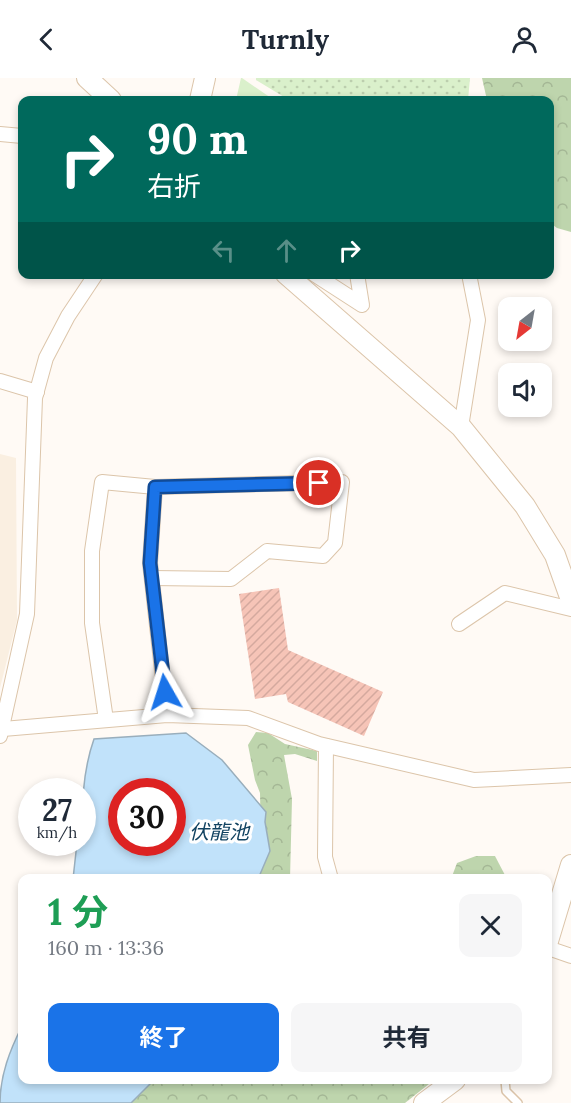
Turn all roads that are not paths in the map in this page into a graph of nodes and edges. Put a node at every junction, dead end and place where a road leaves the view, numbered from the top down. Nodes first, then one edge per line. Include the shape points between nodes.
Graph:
1 (87, 78) edge
2 (205, 78) edge
3 (107, 96) edge
4 (201, 96) edge
5 (0, 134) edge
6 (18, 136) edge
7 (93, 279) edge
8 (292, 279) edge
9 (322, 279) edge
10 (358, 279) edge
11 (470, 279) edge
12 (0, 381) edge
13 (37, 392) junction
14 (461, 427) junction
15 (155, 487) junction
16 (152, 578) junction
17 (571, 600) edge
18 (571, 609) edge
19 (459, 624) dead end
20 (167, 715) junction
21 (106, 720) junction
22 (2, 732) edge
23 (326, 746) junction
24 (571, 775) edge
25 (571, 865) edge
26 (330, 874) edge
27 (552, 928) edge
28 (552, 949) edge
29 (571, 956) edge
30 (450, 1084) edge
31 (505, 1084) edge
32 (424, 1103) edge
33 (518, 1103) edge

1 - 3 street
2 - 4 street
5 - 6 street
7 - 13 street via 46,358
8 - 14 street
9 - 10 street via 362,305
11 - 14 street via 478,320
12 - 13 street
13 - 22 street via 27,614
14 - 17 street via 525,506 555,555
15 - 16 street
15 - 16 street via 342,482 335,543 323,556 267,551 231,579
15 - 21 street via 102,482 92,551 92,623
16 - 20 street
18 - 19 street via 505,593
20 - 21 street
20 - 23 street via 248,718
21 - 22 street
23 - 24 street via 474,780
23 - 26 street via 325,857
25 - 27 street
28 - 29 street
30 - 32 street
31 - 33 lane via 506,1091

